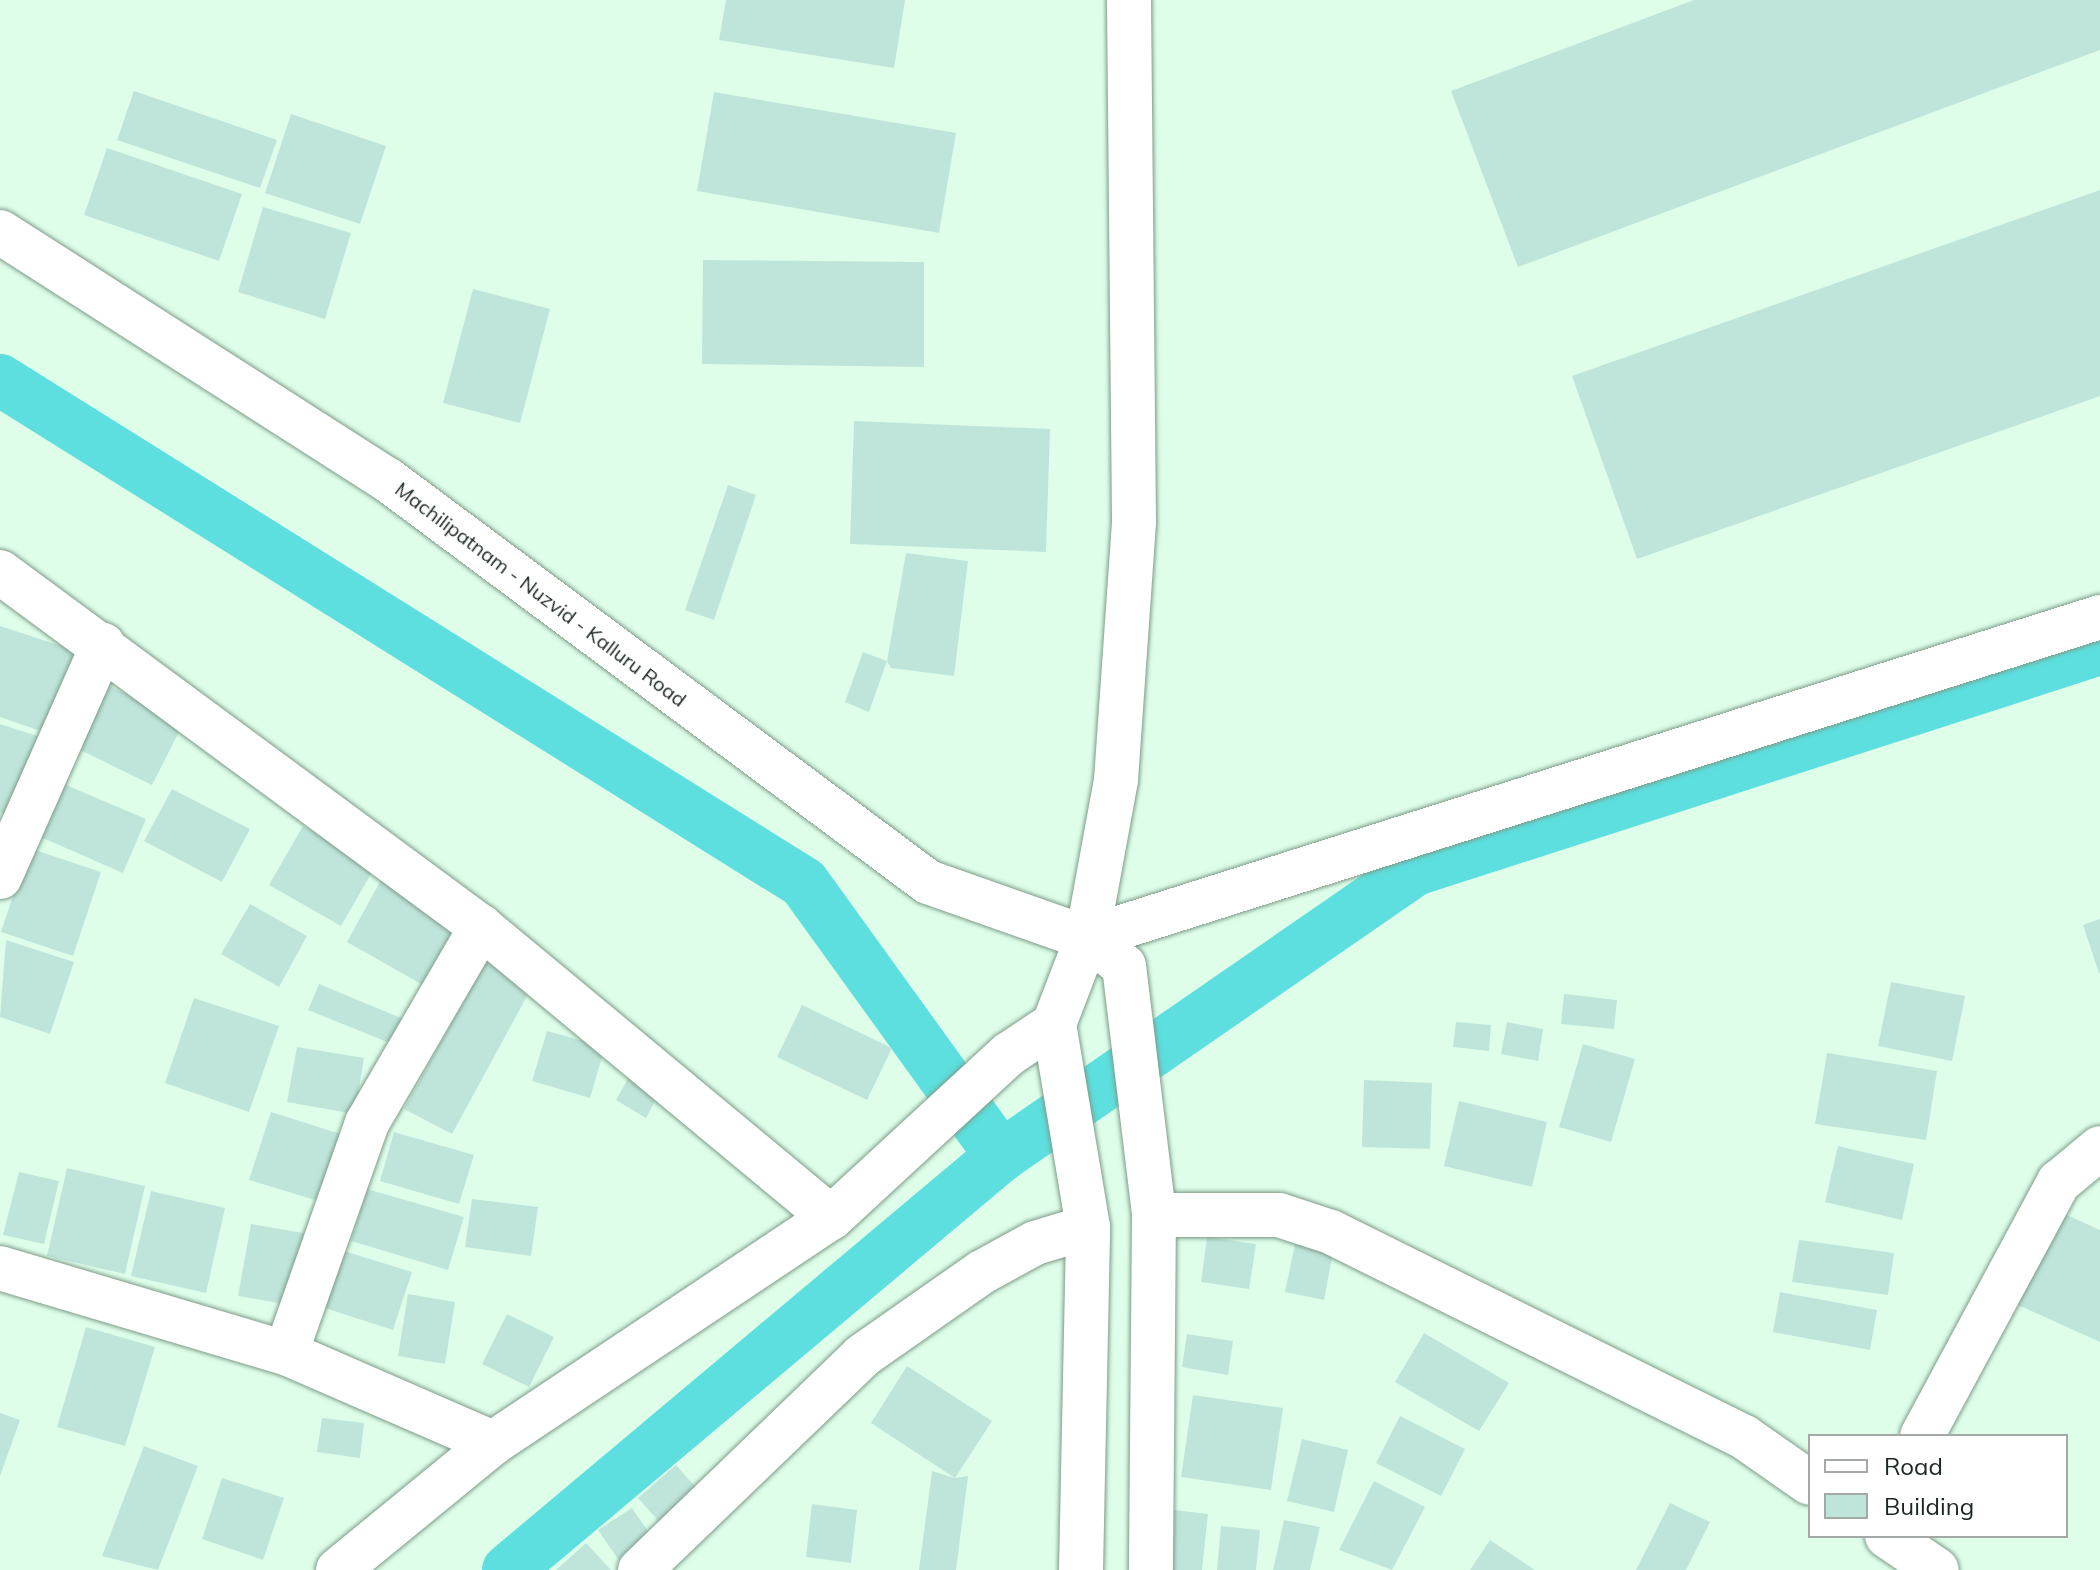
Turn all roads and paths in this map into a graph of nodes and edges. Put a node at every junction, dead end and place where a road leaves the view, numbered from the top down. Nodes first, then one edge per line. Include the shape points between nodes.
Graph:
1 (1129, 0) edge
2 (0, 232) edge
3 (0, 572) edge
4 (2100, 617) edge
5 (103, 645) junction
6 (0, 877) edge
7 (481, 927) junction
8 (1087, 938) junction
9 (1054, 1024) junction
10 (2100, 1148) edge
11 (1154, 1215) junction
12 (831, 1218) junction
13 (1088, 1227) junction
14 (0, 1268) edge
15 (286, 1353) junction
16 (1923, 1434) edge
17 (493, 1443) junction
18 (1808, 1482) edge
19 (1890, 1538) edge
20 (338, 1570) edge
21 (640, 1570) edge
22 (1081, 1570) edge
23 (1151, 1570) edge
24 (1937, 1570) edge

1 - 8 main road via 1134,522 1116,780
2 - 8 main road, Machilipatnam - Nuzvid - Kalluru Road via 388,480 928,882
3 - 5 main road
4 - 8 main road
5 - 6 main road
5 - 7 main road
7 - 12 main road
7 - 15 main road via 367,1123
8 - 9 main road
8 - 11 main road, Machilipatnam - Nuzvid - Kalluru Road via 1124,966
9 - 12 main road via 1009,1054
9 - 13 main road via 1057,1068
10 - 16 main road via 2059,1182
11 - 18 main road via 1279,1215 1331,1232 1744,1437
11 - 23 main road, Machilipatnam - Nuzvid - Kalluru Road
12 - 17 main road
13 - 21 main road via 1035,1243 982,1272 862,1356
13 - 22 main road
14 - 15 main road
15 - 17 main road
17 - 20 main road
19 - 24 main road

